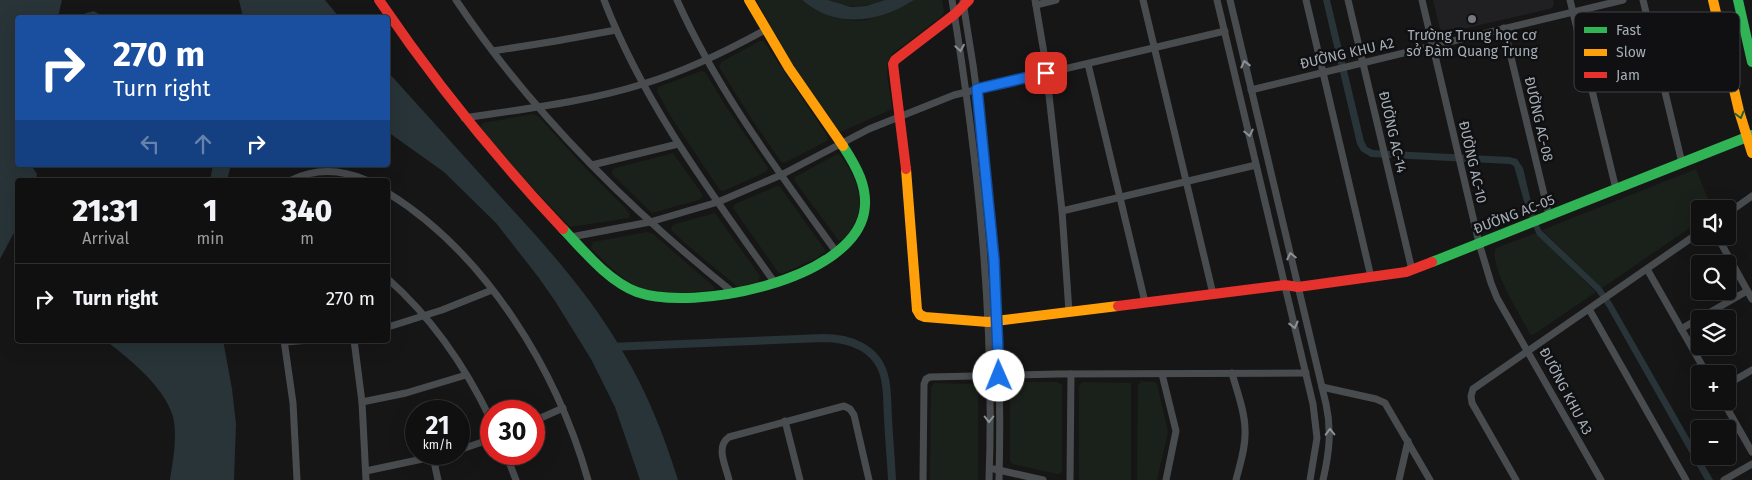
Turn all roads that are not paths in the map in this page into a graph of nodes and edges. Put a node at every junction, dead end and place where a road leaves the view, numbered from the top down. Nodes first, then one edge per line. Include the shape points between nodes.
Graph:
1 (379, 0) edge
2 (456, 0) edge
3 (604, 0) edge
4 (677, 0) edge
5 (749, 0) edge
6 (952, 0) edge
7 (1056, 0) edge
8 (1143, 0) edge
9 (1217, 0) edge
10 (1230, 0) edge
11 (1306, 0) edge
12 (1348, 0) edge
13 (1422, 0) edge
14 (1570, 0) edge
15 (1623, 0) edge
16 (1738, 0) edge
17 (965, 1) edge
18 (1035, 2) edge
19 (1573, 12) junction
20 (954, 14) junction
21 (389, 15) edge
22 (390, 16) edge
23 (1574, 16) edge
24 (1504, 28) junction
25 (616, 30) junction
26 (765, 30) junction
27 (1225, 31) junction
28 (1433, 46) junction
29 (1155, 47) junction
30 (494, 51) junction
31 (707, 61) junction
32 (1364, 62) junction
33 (1752, 62) edge
34 (1088, 64) junction
35 (1323, 72) junction
36 (1046, 73) junction
37 (643, 84) junction
38 (977, 89) junction
39 (1251, 90) junction
40 (967, 92) junction
41 (1592, 92) edge
42 (1665, 92) edge
43 (1737, 92) edge
44 (538, 106) junction
45 (900, 116) junction
46 (464, 118) junction
47 (1749, 136) edge
48 (839, 143) junction
49 (678, 144) junction
50 (1752, 153) edge
51 (1682, 163) junction
52 (592, 165) junction
53 (1256, 165) junction
54 (781, 175) junction
55 (298, 178) edge
56 (352, 178) edge
57 (1186, 181) junction
58 (1616, 189) junction
59 (390, 194) edge
60 (1752, 196) edge
61 (1120, 197) junction
62 (718, 202) junction
63 (1736, 207) edge
64 (1062, 211) junction
65 (1546, 217) junction
66 (650, 222) junction
67 (571, 237) junction
68 (1691, 238) edge
69 (1479, 243) junction
70 (1722, 245) edge
71 (837, 253) junction
72 (1647, 269) junction
73 (1412, 270) junction
74 (1371, 277) junction
75 (390, 281) edge
76 (775, 283) junction
77 (1285, 285) junction
78 (1298, 287) junction
79 (492, 290) junction
80 (1747, 291) junction
81 (735, 294) junction
82 (1213, 294) junction
83 (1752, 299) edge
84 (1145, 302) junction
85 (1588, 309) junction
86 (1068, 312) junction
87 (424, 316) junction
88 (993, 321) junction
89 (390, 326) edge
90 (1681, 329) junction
91 (284, 343) edge
92 (354, 343) edge
93 (1528, 350) junction
94 (1702, 365) edge
95 (1752, 370) edge
96 (1306, 372) junction
97 (1232, 373) junction
98 (1071, 374) junction
99 (1162, 374) junction
100 (466, 375) junction
101 (989, 376) junction
102 (999, 376) junction
103 (1736, 379) edge
104 (1322, 387) junction
105 (480, 400) edge
106 (362, 402) junction
107 (563, 408) junction
108 (1728, 410) edge
109 (545, 416) edge
110 (786, 421) junction
111 (1408, 441) junction
112 (1752, 450) edge
113 (405, 463) edge
114 (1752, 464) edge
115 (435, 465) edge
116 (510, 465) edge
117 (989, 468) junction
118 (999, 470) junction
119 (366, 471) junction
120 (1732, 478) edge
121 (297, 480) edge
122 (366, 480) edge
123 (438, 480) edge
124 (516, 480) edge
125 (588, 480) edge
126 (729, 480) edge
127 (800, 480) edge
128 (869, 480) edge
129 (923, 480) edge
130 (989, 480) edge
131 (999, 480) edge
132 (1044, 480) edge
133 (1070, 480) edge
134 (1166, 480) edge
135 (1236, 480) edge
136 (1310, 480) edge
137 (1323, 480) edge
138 (1399, 480) edge
139 (1430, 480) edge
140 (1516, 480) edge
141 (1601, 480) edge
142 (1686, 480) edge
143 (1724, 480) edge

1 - 21 street
2 - 30 street
3 - 25 street
4 - 31 street
5 - 26 street
6 - 20 street
7 - 18 street
8 - 29 street
9 - 27 street
39 -> 10 street
11 - 35 street
12 - 32 street, ĐƯỜNG AC-14
13 - 28 street, ĐƯỜNG AC-10
14 - 19 street
15 - 19 street, ĐƯỜNG KHU A2
16 - 33 street
17 - 20 street
17 - 38 street
18 - 36 street
19 - 23 street
19 - 24 street, ĐƯỜNG KHU A2
20 -> 40 street
20 - 45 street, ĐƯỜNG AC-05 via 895,60 893,68
22 - 46 street
24 - 28 street, ĐƯỜNG KHU A2
24 - 65 street, ĐƯỜNG AC-08
25 - 30 street
25 - 37 street
26 - 31 street
26 - 48 street
27 - 29 street
27 -> 53 street
28 - 32 street, ĐƯỜNG KHU A2
28 - 69 street, ĐƯỜNG AC-10
29 - 34 street
29 - 57 street
30 - 44 street
31 - 37 street
31 - 54 street
32 - 35 street, ĐƯỜNG KHU A2
32 - 73 street, ĐƯỜNG AC-14
34 - 36 street
34 - 61 street
35 - 39 street, ĐƯỜNG KHU A2
35 - 74 street
36 - 38 street
36 - 64 street
37 - 44 street
37 - 49 street
38 - 40 street
38 - 88 street via 988,198
78 -> 39 street
40 - 45 street
40 - 88 street
41 - 58 street
42 - 51 street
43 -> 47 street
44 - 46 street
44 - 52 street
45 - 48 street
45 - 88 street, ĐƯỜNG AC-05 via 918,313 925,318
46 - 67 street
47 - 50 street
47 - 51 street, ĐƯỜNG AC-05
48 - 54 street
48 - 71 street via 860,174 866,198 857,232
49 - 52 street
49 - 62 street
51 - 58 street, ĐƯỜNG AC-05
52 - 66 street
53 - 57 street
53 - 77 street
54 - 62 street
54 - 71 street
55 - 56 street via 324,171
57 - 61 street
57 - 82 street
58 - 65 street, ĐƯỜNG AC-05
59 - 79 street via 441,234
60 - 63 street
61 - 64 street
61 - 84 street
62 - 66 street
62 - 76 street
64 - 86 street
65 - 69 street, ĐƯỜNG AC-05
66 - 67 street
66 - 81 street
67 - 81 street via 619,282 637,292 681,298
68 - 72 street, ĐƯỜNG KHU A3
69 - 73 street, ĐƯỜNG AC-05
69 - 93 street, ĐƯỜNG AC-10 via 1494,291
70 - 80 street
71 - 76 street
72 - 85 street, ĐƯỜNG KHU A3
72 - 90 street
73 - 74 street, ĐƯỜNG AC-05
74 - 78 street, ĐƯỜNG AC-05
75 - 87 street
76 - 81 street
77 - 78 street, ĐƯỜNG AC-05
77 - 82 street, ĐƯỜNG AC-05
77 -> 96 street
78 - 104 street
79 - 87 street
79 - 107 street via 533,351
80 - 83 street
80 - 90 street
82 - 84 street, ĐƯỜNG AC-05
84 - 86 street, ĐƯỜNG AC-05
85 - 93 street, ĐƯỜNG KHU A3
85 - 142 street
86 - 88 street, ĐƯỜNG AC-05
87 - 89 street
87 - 100 street
88 - 101 street
88 - 102 street
90 - 94 street
91 - 121 street via 293,403
92 - 106 street
93 - 140 street via 1477,386 1471,396
93 - 141 street, ĐƯỜNG KHU A3
95 - 103 street
96 - 97 street
96 - 136 street via 1317,427
97 - 99 street
97 - 135 street via 1246,431
98 - 99 street
98 - 102 street
98 - 133 street
99 - 134 street via 1176,431
100 - 105 street
100 - 106 street
101 - 102 street
101 -> 117 street
101 - 129 street via 926,379
102 - 118 street
104 - 111 street via 1385,403
137 -> 104 street via 1330,428
106 - 119 street
107 - 109 street
107 - 125 street
108 - 112 street
110 - 126 street via 732,436 724,442 722,452
110 - 127 street
110 - 128 street via 836,407 850,409 856,419
111 - 138 street
111 - 139 street
113 - 119 street
114 - 120 street
115 - 123 street
116 - 124 street
117 - 118 street
117 - 130 street
118 - 131 street
118 - 132 street
119 - 122 street
120 - 143 street

